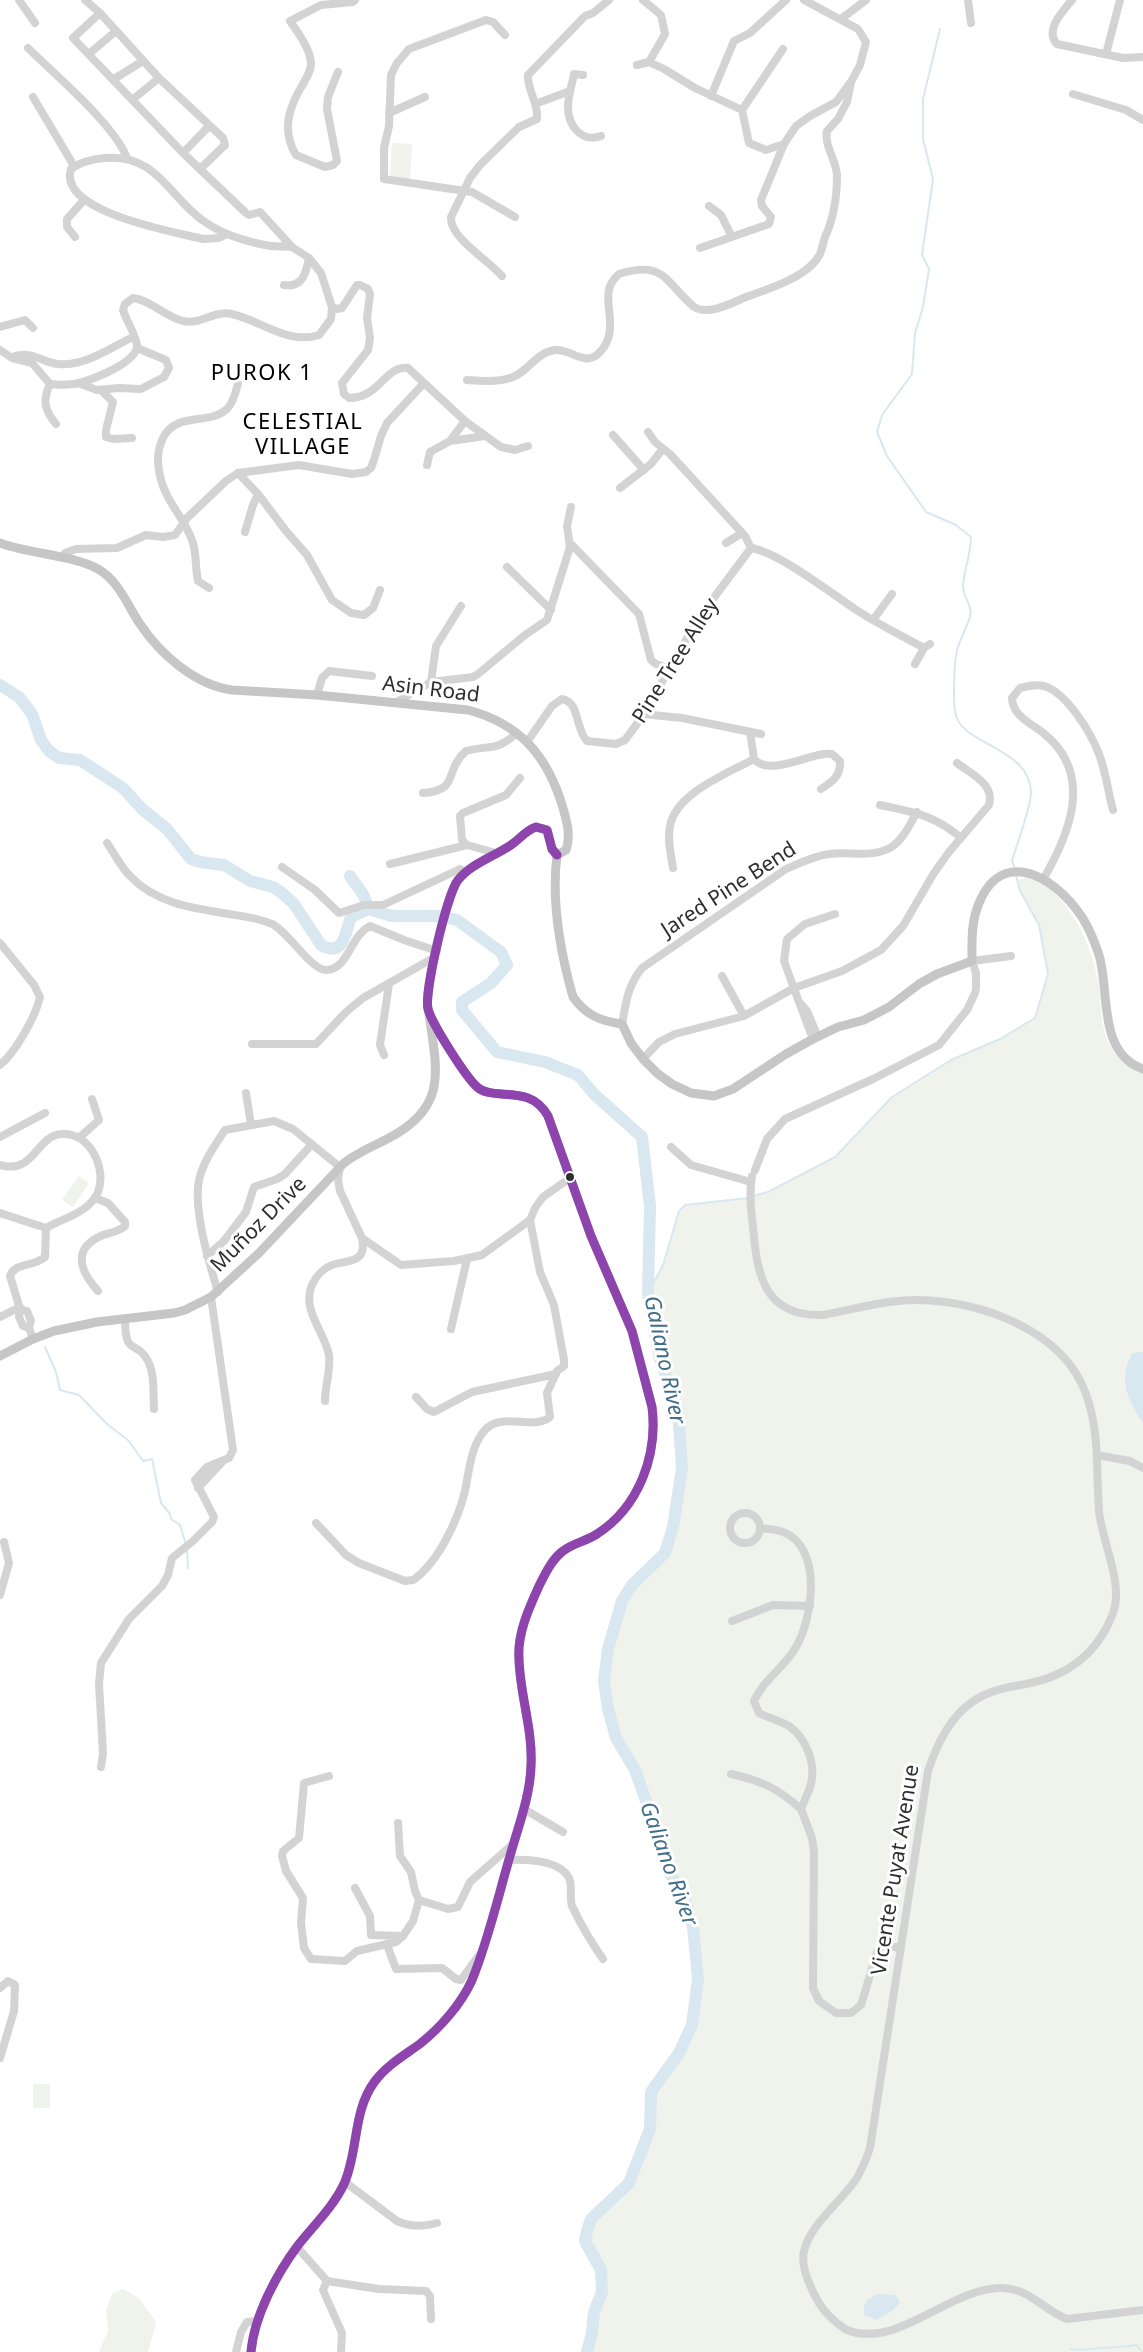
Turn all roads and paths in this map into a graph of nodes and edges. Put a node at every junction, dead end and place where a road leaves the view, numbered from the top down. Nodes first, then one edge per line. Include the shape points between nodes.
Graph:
1 (19, 0) edge
2 (85, 0) edge
3 (354, 0) edge
4 (609, 0) edge
5 (643, 0) edge
6 (786, 0) edge
7 (804, 0) edge
8 (866, 0) edge
9 (968, 0) edge
10 (1072, 0) edge
11 (1120, 0) edge
12 (100, 13) junction
13 (841, 19) junction
14 (35, 23) dead end
15 (970, 23) dead end
16 (116, 31) junction
17 (505, 35) dead end
18 (28, 48) dead end
19 (783, 49) dead end
20 (90, 53) junction
21 (1106, 54) junction
22 (1143, 57) edge
23 (142, 61) junction
24 (649, 62) junction
25 (637, 65) dead end
26 (338, 72) dead end
27 (583, 75) dead end
28 (159, 78) junction
29 (114, 79) junction
30 (851, 82) junction
31 (570, 91) junction
32 (1072, 94) dead end
33 (711, 96) junction
34 (33, 97) dead end
35 (425, 97) dead end
36 (132, 100) junction
37 (535, 104) junction
38 (742, 110) junction
39 (390, 113) junction
40 (1143, 120) edge
41 (209, 126) junction
42 (601, 136) dead end
43 (784, 144) junction
44 (183, 153) junction
45 (127, 158) junction
46 (74, 166) junction
47 (200, 169) junction
48 (464, 190) junction
49 (84, 201) junction
50 (709, 206) dead end
51 (515, 216) dead end
52 (227, 234) junction
53 (75, 237) dead end
54 (732, 237) junction
55 (292, 247) junction
56 (700, 248) dead end
57 (309, 258) junction
58 (502, 276) dead end
59 (284, 285) dead end
60 (332, 307) junction
61 (0, 327) edge
62 (33, 328) dead end
63 (133, 337) junction
64 (137, 348) junction
65 (0, 350) edge
66 (11, 358) junction
67 (467, 380) dead end
68 (424, 382) junction
69 (78, 383) junction
70 (50, 384) junction
71 (238, 384) dead end
72 (101, 390) junction
73 (465, 421) junction
74 (56, 424) dead end
75 (648, 432) dead end
76 (613, 435) dead end
77 (485, 436) junction
78 (132, 438) dead end
79 (450, 441) junction
80 (528, 446) dead end
81 (663, 450) junction
82 (427, 465) dead end
83 (644, 470) junction
84 (238, 473) junction
85 (620, 488) dead end
86 (258, 495) junction
87 (571, 507) dead end
88 (183, 522) junction
89 (245, 531) dead end
90 (742, 533) junction
91 (0, 543) edge
92 (570, 543) junction
93 (726, 543) dead end
94 (751, 548) junction
95 (64, 558) junction
96 (507, 567) dead end
97 (208, 588) dead end
98 (380, 590) dead end
99 (892, 594) dead end
100 (461, 606) dead end
101 (551, 610) junction
102 (873, 620) junction
103 (915, 664) dead end
104 (670, 669) junction
105 (372, 676) dead end
106 (430, 682) junction
107 (317, 695) junction
108 (395, 703) junction
109 (643, 714) junction
110 (750, 732) junction
111 (517, 733) junction
112 (761, 734) dead end
113 (527, 742) junction
114 (754, 759) junction
115 (957, 763) dead end
116 (520, 778) dead end
117 (821, 789) dead end
118 (423, 793) dead end
119 (880, 805) dead end
120 (1113, 810) dead end
121 (916, 812) junction
122 (961, 838) junction
123 (107, 843) dead end
124 (467, 845) junction
125 (496, 853) junction
126 (557, 855) junction
127 (390, 864) dead end
128 (282, 867) dead end
129 (673, 868) dead end
130 (465, 872) junction
131 (1044, 878) junction
132 (835, 914) dead end
133 (0, 943) edge
134 (436, 954) junction
135 (1011, 956) dead end
136 (972, 961) junction
137 (722, 976) dead end
138 (388, 984) junction
139 (794, 988) junction
140 (428, 1008) junction
141 (744, 1016) junction
142 (622, 1024) junction
143 (816, 1038) junction
144 (252, 1044) dead end
145 (384, 1055) dead end
146 (643, 1059) junction
147 (0, 1065) edge
148 (1143, 1069) edge
149 (246, 1093) dead end
150 (92, 1099) dead end
151 (45, 1113) dead end
152 (251, 1125) junction
153 (0, 1137) edge
154 (80, 1137) junction
155 (312, 1144) junction
156 (671, 1147) dead end
157 (0, 1165) edge
158 (340, 1167) junction
159 (570, 1178) junction
160 (752, 1180) junction
161 (95, 1198) junction
162 (0, 1213) edge
163 (530, 1220) junction
164 (46, 1228) junction
165 (362, 1238) junction
166 (207, 1256) junction
167 (467, 1259) junction
168 (98, 1291) dead end
169 (215, 1294) junction
170 (20, 1308) junction
171 (0, 1317) edge
172 (126, 1318) junction
173 (451, 1329) dead end
174 (33, 1339) junction
175 (0, 1356) edge
176 (556, 1374) junction
177 (416, 1397) dead end
178 (325, 1401) dead end
179 (154, 1409) dead end
180 (1097, 1455) junction
181 (1143, 1468) edge
182 (316, 1523) dead end
183 (760, 1528) dead end
184 (4, 1542) dead end
185 (0, 1595) edge
186 (810, 1606) junction
187 (732, 1621) dead end
188 (101, 1767) dead end
189 (731, 1774) dead end
190 (329, 1776) dead end
191 (524, 1809) junction
192 (801, 1809) junction
193 (398, 1824) dead end
194 (563, 1832) dead end
195 (513, 1844) junction
196 (509, 1860) junction
197 (355, 1888) dead end
198 (419, 1900) junction
199 (403, 1936) junction
200 (387, 1945) junction
201 (901, 1948) junction
202 (481, 1953) junction
203 (603, 1959) dead end
204 (0, 1988) edge
205 (0, 2058) edge
206 (345, 2182) junction
207 (436, 2223) dead end
208 (297, 2247) junction
209 (327, 2281) junction
210 (1143, 2310) edge
211 (431, 2319) dead end
212 (256, 2321) junction
213 (236, 2352) edge
214 (251, 2352) edge
215 (341, 2352) edge

1 - 14 street
2 - 12 street
3 - 26 street via 321,6 290,21 311,60 307,78 290,106 289,137 296,155 325,167 337,161 327,109
4 - 37 street via 585,16 528,75
5 - 24 street via 662,15 665,26 665,34
6 - 33 street via 750,33 734,41
7 - 13 street
8 - 13 street
9 - 15 street
10 - 21 street via 1056,20 1052,35 1057,44
11 - 21 street
12 - 16 street
12 - 20 street via 73,38
13 - 30 street via 858,29 866,42
16 - 20 street
16 - 23 street
17 - 39 street via 486,20 409,49 391,75
18 - 45 street via 122,145
19 - 38 street
20 - 29 street
21 - 22 street
23 - 28 street
23 - 29 street
24 - 25 street
24 - 33 street
27 - 31 street via 574,74
28 - 36 street
28 - 41 street
29 - 36 street
30 - 43 street via 836,102 796,126
30 - 67 street via 847,102 826,134 837,174 833,220 819,255 805,270 760,293 703,310 694,307 659,273 646,268 619,274 610,286 607,298 611,325 599,353 581,359 556,350 541,355 514,377
31 - 37 street
31 - 42 street via 569,114 574,127 586,138
32 - 40 street via 1126,110
33 - 38 street
34 - 46 street
35 - 39 street
36 - 44 street
37 - 48 street via 537,119 519,127 480,165
38 - 43 street via 749,143 766,150
39 - 48 street via 384,179
41 - 44 street
41 - 47 street via 225,145
43 - 54 street via 761,200 771,217 769,224
44 - 47 street
45 - 46 street via 96,159
45 - 52 street via 164,180 196,215
46 - 49 street via 69,177
47 - 55 street via 248,215 258,211 263,214
48 - 51 street
48 - 58 street via 451,217 453,230
49 - 52 street via 100,210 189,235 211,239
49 - 53 street via 67,219 67,227
50 - 54 street via 721,215
52 - 55 street via 264,245
54 - 56 street
55 - 57 street
57 - 59 street via 299,283
57 - 60 street via 325,281
60 - 63 street via 331,319 319,334 300,339 231,314 215,314 195,322 172,318 135,298 123,310
60 - 68 street via 342,308 357,285 370,292 370,345 342,383 344,394 358,398 372,393 403,367
61 - 62 street via 25,320
63 - 64 street
63 - 66 street via 76,363 56,364 29,355
64 - 69 street via 120,366
64 - 72 street via 162,357 169,365 164,377 141,389
65 - 66 street
66 - 70 street via 32,363
68 - 73 street
68 - 84 street via 387,423 366,472 352,474 299,465
69 - 70 street
69 - 72 street
70 - 74 street via 45,406
71 - 88 street via 233,402 223,412 181,422 162,439 158,458 162,482
72 - 78 street via 113,402 106,437
73 - 77 street
73 - 79 street
75 - 81 street
76 - 83 street
77 - 79 street
77 - 80 street via 508,450
79 - 82 street via 430,452
81 - 83 street
81 - 90 street
83 - 85 street
84 - 86 street
84 - 88 street
86 - 89 street
86 - 98 street via 307,555 337,605 364,615 373,608
87 - 92 street via 567,526
88 - 95 street via 180,531 170,537 146,535 117,548 76,549 65,553
88 - 97 street via 193,541 198,581
90 - 93 street
90 - 94 street
91 - 95 main road, Asin Road
92 - 101 street
92 - 104 street via 639,614 649,656 656,664
94 - 102 street via 789,565
94 - 104 street, Pine Tree Alley via 702,613
95 - 107 main road, Asin Road via 98,569 109,578 141,626 170,658 196,677 232,690
96 - 101 street
99 - 102 street
100 - 106 street via 436,646
101 - 106 street via 545,623 478,674
102 - 103 street via 927,646
104 - 109 street, Pine Tree Alley
105 - 107 street via 329,671 322,678
106 - 108 street
107 - 108 main road, Asin Road
108 - 111 main road, Asin Road via 468,710 491,716
109 - 110 street
109 - 113 street, Pine Tree Alley via 621,743 587,741 573,706 561,699
110 - 112 street
110 - 114 street
111 - 113 main road, Asin Road
111 - 118 street via 493,748 466,751 455,764 447,786 438,792
113 - 126 main road, Asin Road via 548,766 566,817 568,846
114 - 117 street via 761,765 772,766 832,754 840,761 840,769
114 - 129 street via 718,776 676,811 668,837
115 - 122 street via 987,786 991,797 982,816
116 - 124 street via 506,795 461,814 460,833
119 - 121 street
120 - 131 street via 1100,756 1088,729 1070,706 1045,686 1020,688 1012,699 1015,710 1056,746 1073,786 1066,836
121 - 122 street via 936,819
121 - 142 street, Jared Pine Bend via 903,837 893,846 871,854 832,854 786,869 642,968 628,990
122 - 139 street via 934,873 903,926 881,950 842,971
123 - 134 street via 140,886 176,904 275,925 323,970 345,960 356,937 370,926
124 - 125 street
124 - 127 street
125 - 126 main road via 540,826 547,830
125 - 130 main road
126 - 142 main road via 557,916 573,997 592,1016
128 - 130 street via 315,890 336,912 344,913 368,904 384,904 460,869
130 - 134 main road via 453,887
131 - 136 main road, Vicente Puyat Avenue via 1022,871 1006,873 993,881 975,914
131 - 148 main road, Vicente Puyat Avenue via 1083,918 1099,956 1109,1029 1126,1058
132 - 139 street via 805,924 787,939 784,962
133 - 147 street via 40,997 33,1017
134 - 138 street
134 - 140 main road
135 - 136 street
136 - 143 main road via 937,974 864,1020
136 - 160 street, Vicente Puyat Avenue via 976,973 967,1010 939,1045 785,1119 767,1139
137 - 141 street
138 - 144 street via 353,1006 316,1044
138 - 145 street via 380,1045
139 - 141 street
139 - 143 street
140 - 158 main road, Muñoz Drive via 436,1066 424,1110 411,1126 354,1155
140 - 159 main road via 450,1049 482,1090 531,1099 543,1106
141 - 146 street via 675,1034 659,1042
142 - 146 main road
143 - 146 main road via 733,1089 714,1096 681,1089
149 - 152 street
150 - 154 street via 99,1120
151 - 153 street
152 - 155 street via 274,1120
152 - 166 street via 225,1130 202,1172 198,1190
154 - 157 street via 55,1136 22,1164
154 - 161 street via 100,1170
155 - 158 street
155 - 166 street via 285,1174 254,1187 246,1212
156 - 160 street via 691,1165
158 - 165 street via 340,1191
158 - 169 main road, Muñoz Drive
159 - 163 street via 543,1197
159 - 191 main road via 632,1331 652,1407 653,1433 642,1481 631,1503 600,1533 563,1550 540,1586 526,1621 519,1660 531,1764
160 - 180 street, Vicente Puyat Avenue via 758,1272 770,1294 785,1306 803,1314 823,1316 892,1302 934,1301 1019,1324 1064,1358 1086,1393 1094,1419
161 - 164 street via 77,1213
161 - 168 street via 108,1203 125,1222 120,1230 87,1245 81,1256 85,1274
162 - 164 street
163 - 167 street via 482,1255
163 - 176 street via 540,1272 554,1305 564,1360
164 - 170 street via 45,1257 11,1272
165 - 167 street via 401,1265
165 - 178 street via 360,1254 351,1262 321,1272 309,1294 329,1357
166 - 169 street
167 - 173 street
169 - 172 main road, Muñoz Drive via 174,1313
169 - 188 street via 233,1450 230,1458 212,1464 195,1480 214,1519 172,1558 162,1586 129,1619 101,1663
170 - 171 street
170 - 174 street via 19,1318
172 - 174 main road, Muñoz Drive via 77,1325
172 - 179 street via 128,1345 146,1358 150,1368
174 - 175 main road, Muñoz Drive
176 - 177 street via 472,1392 434,1412
176 - 182 street via 548,1393 548,1420 497,1422 481,1435 458,1516 437,1554 415,1579 405,1581 359,1563
180 - 181 street via 1130,1461
180 - 201 street, Vicente Puyat Avenue via 1099,1514 1115,1590 1113,1612 1091,1652 1072,1668 975,1700 959,1713 944,1735 928,1771
183 - 186 street via 792,1537 805,1553 811,1580
184 - 185 street via 9,1563
186 - 187 street via 772,1605
186 - 192 street via 806,1628 796,1648 754,1701 759,1713 789,1726 805,1743 813,1776
189 - 192 street via 769,1785
190 - 200 street via 304,1784 299,1838 282,1856 286,1871 303,1898 300,1923 304,1948 311,1959 345,1962 357,1951
191 - 194 street
191 - 195 main road
192 - 201 street via 814,1852 812,1980 819,2001 836,2013 856,2010 877,1952 884,1945
193 - 198 street via 400,1856 411,1872
195 - 196 main road
195 - 198 street via 470,1882 458,1907 448,1909
196 - 202 main road
196 - 203 street via 536,1860 567,1875 573,1906
197 - 199 street via 370,1916 371,1935
198 - 199 street via 413,1921
199 - 200 street
200 - 202 street via 396,1969 442,1968 461,1980
201 - 210 street, Vicente Puyat Avenue via 867,2157 854,2182 809,2239 804,2252 807,2277 821,2308 851,2333 870,2338 897,2334 958,2301 993,2289 1022,2292 1067,2319
202 - 206 main road via 471,1981 451,2013 375,2080 359,2113
204 - 205 street via 8,1981 15,1985 14,2011
206 - 207 street via 405,2225
206 - 208 main road via 329,2209
208 - 209 street
208 - 212 main road
209 - 211 street via 426,2292 430,2296
209 - 215 street via 323,2290 342,2333
212 - 213 street via 247,2322 243,2328
212 - 214 main road

